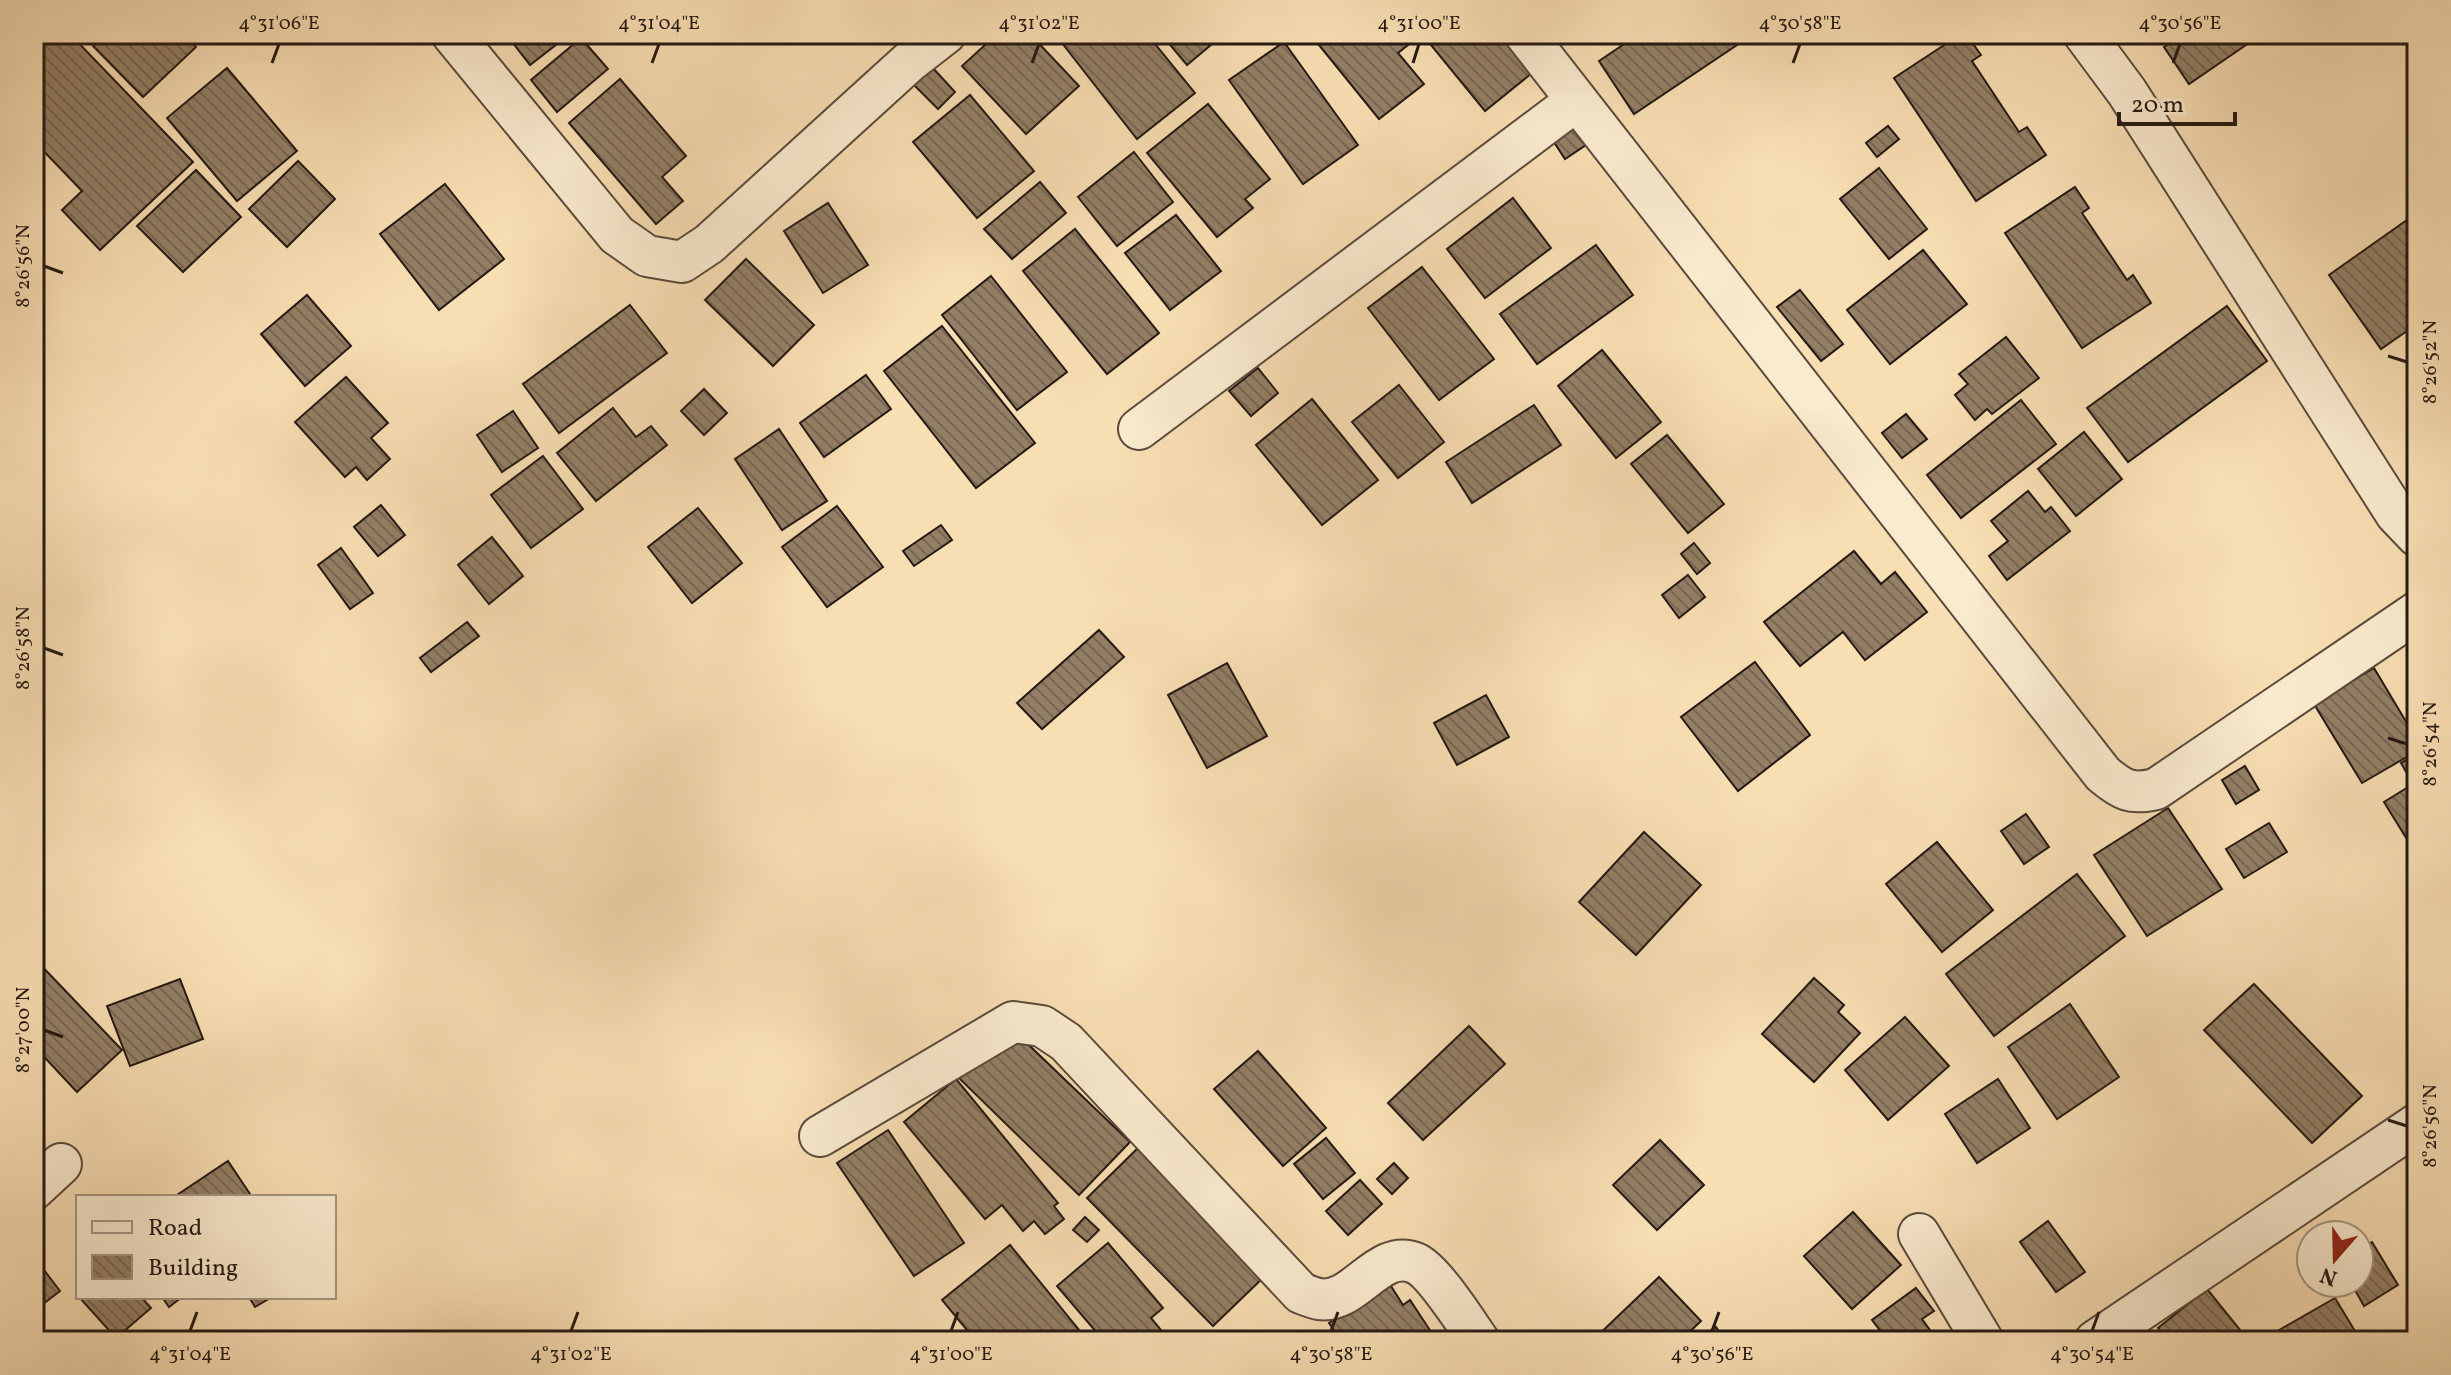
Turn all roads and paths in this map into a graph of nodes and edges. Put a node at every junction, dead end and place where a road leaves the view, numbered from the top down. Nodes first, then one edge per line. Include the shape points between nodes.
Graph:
1 (452, 34) edge
2 (945, 34) edge
3 (1525, 34) edge
4 (2084, 34) edge
5 (1576, 101) junction
6 (1139, 429) dead end
7 (2417, 536) edge
8 (2417, 612) edge
9 (2417, 1124) edge
10 (820, 1136) dead end
11 (1919, 1234) dead end
12 (1479, 1341) edge
13 (1983, 1341) edge
14 (2095, 1341) edge

1 - 2 street via 617,235 647,256 682,262 709,244
3 - 5 street
4 - 7 street via 2127,92 2396,514
5 - 6 street
5 - 8 street via 2093,761 2120,788 2156,789
9 - 14 street
10 - 12 street via 1013,1022 1042,1026 1066,1042 1301,1293 1321,1300 1343,1294 1390,1262 1415,1263 1432,1276
11 - 13 street

